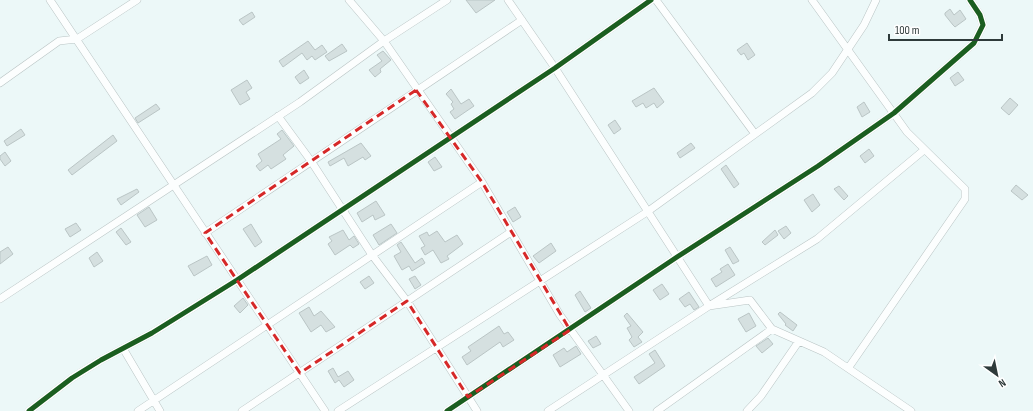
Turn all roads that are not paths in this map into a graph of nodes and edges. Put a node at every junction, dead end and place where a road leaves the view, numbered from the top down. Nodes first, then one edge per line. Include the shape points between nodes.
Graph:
1 (50, 0) edge
2 (138, 0) edge
3 (349, 0) edge
4 (447, 0) edge
5 (508, 0) edge
6 (651, 0) edge
7 (656, 0) edge
8 (812, 0) edge
9 (876, 0) edge
10 (970, 0) edge
11 (522, 20) junction
12 (77, 39) junction
13 (384, 41) junction
14 (847, 50) junction
15 (555, 68) junction
16 (0, 83) edge
17 (416, 90) junction
18 (894, 113) junction
19 (278, 116) junction
20 (755, 134) junction
21 (449, 138) junction
22 (924, 150) junction
23 (311, 161) junction
24 (482, 182) junction
25 (174, 185) junction
26 (342, 209) junction
27 (648, 212) junction
28 (511, 232) junction
29 (205, 233) junction
30 (372, 255) junction
31 (677, 257) junction
32 (237, 280) junction
33 (540, 282) junction
34 (0, 298) edge
35 (407, 301) junction
36 (709, 306) junction
37 (268, 325) junction
38 (772, 329) junction
39 (570, 330) junction
40 (799, 341) junction
41 (437, 348) junction
42 (124, 350) junction
43 (849, 367) junction
44 (300, 373) junction
45 (603, 375) junction
46 (468, 397) junction
47 (154, 401) junction
48 (30, 411) edge
49 (138, 411) edge
50 (160, 411) edge
51 (242, 411) edge
52 (325, 411) edge
53 (338, 411) edge
54 (447, 411) edge
55 (477, 411) edge
56 (548, 411) edge
57 (629, 411) edge
58 (657, 411) edge
59 (747, 411) edge
60 (911, 411) edge

1 - 12 street
2 - 12 street
3 - 13 street
4 - 13 street
5 - 11 street
6 - 15 street
7 - 20 street
8 - 14 street
9 - 14 street via 864,25
10 - 18 street via 980,15 983,26 974,44
11 - 15 street
11 - 17 street
12 - 16 street via 59,41
12 - 25 street
13 - 17 street
13 - 19 street
14 - 18 street
14 - 20 street via 832,73 812,93
15 - 21 street
15 - 27 street
17 - 21 street
17 - 23 street
18 - 22 street
18 - 31 street via 818,166
19 - 23 street
19 - 25 street
20 - 27 street
21 - 24 street
21 - 26 street
22 - 36 street via 817,239
22 - 43 street via 965,189 965,199
23 - 26 street
23 - 29 street
24 - 28 street
24 - 30 street
25 - 29 street
25 - 34 street
26 - 30 street
26 - 32 street
27 - 31 street
27 - 33 street
28 - 33 street
28 - 35 street
29 - 32 street
30 - 35 street
30 - 37 street
31 - 36 street
31 - 39 street
32 - 37 street
32 - 42 street
33 - 39 street
33 - 41 street
35 - 41 street
35 - 44 street
36 - 38 street via 750,300
36 - 45 street
37 - 44 street
37 - 47 street
38 - 40 street
38 - 58 street
39 - 45 street
39 - 46 street
40 - 43 street
40 - 59 street via 761,396
41 - 46 street
41 - 53 street
42 - 47 street
42 - 48 street via 101,360 72,378
43 - 60 street
44 - 51 street
44 - 52 street
45 - 56 street
45 - 57 street
46 - 54 street
46 - 55 street
47 - 49 street
47 - 50 street

